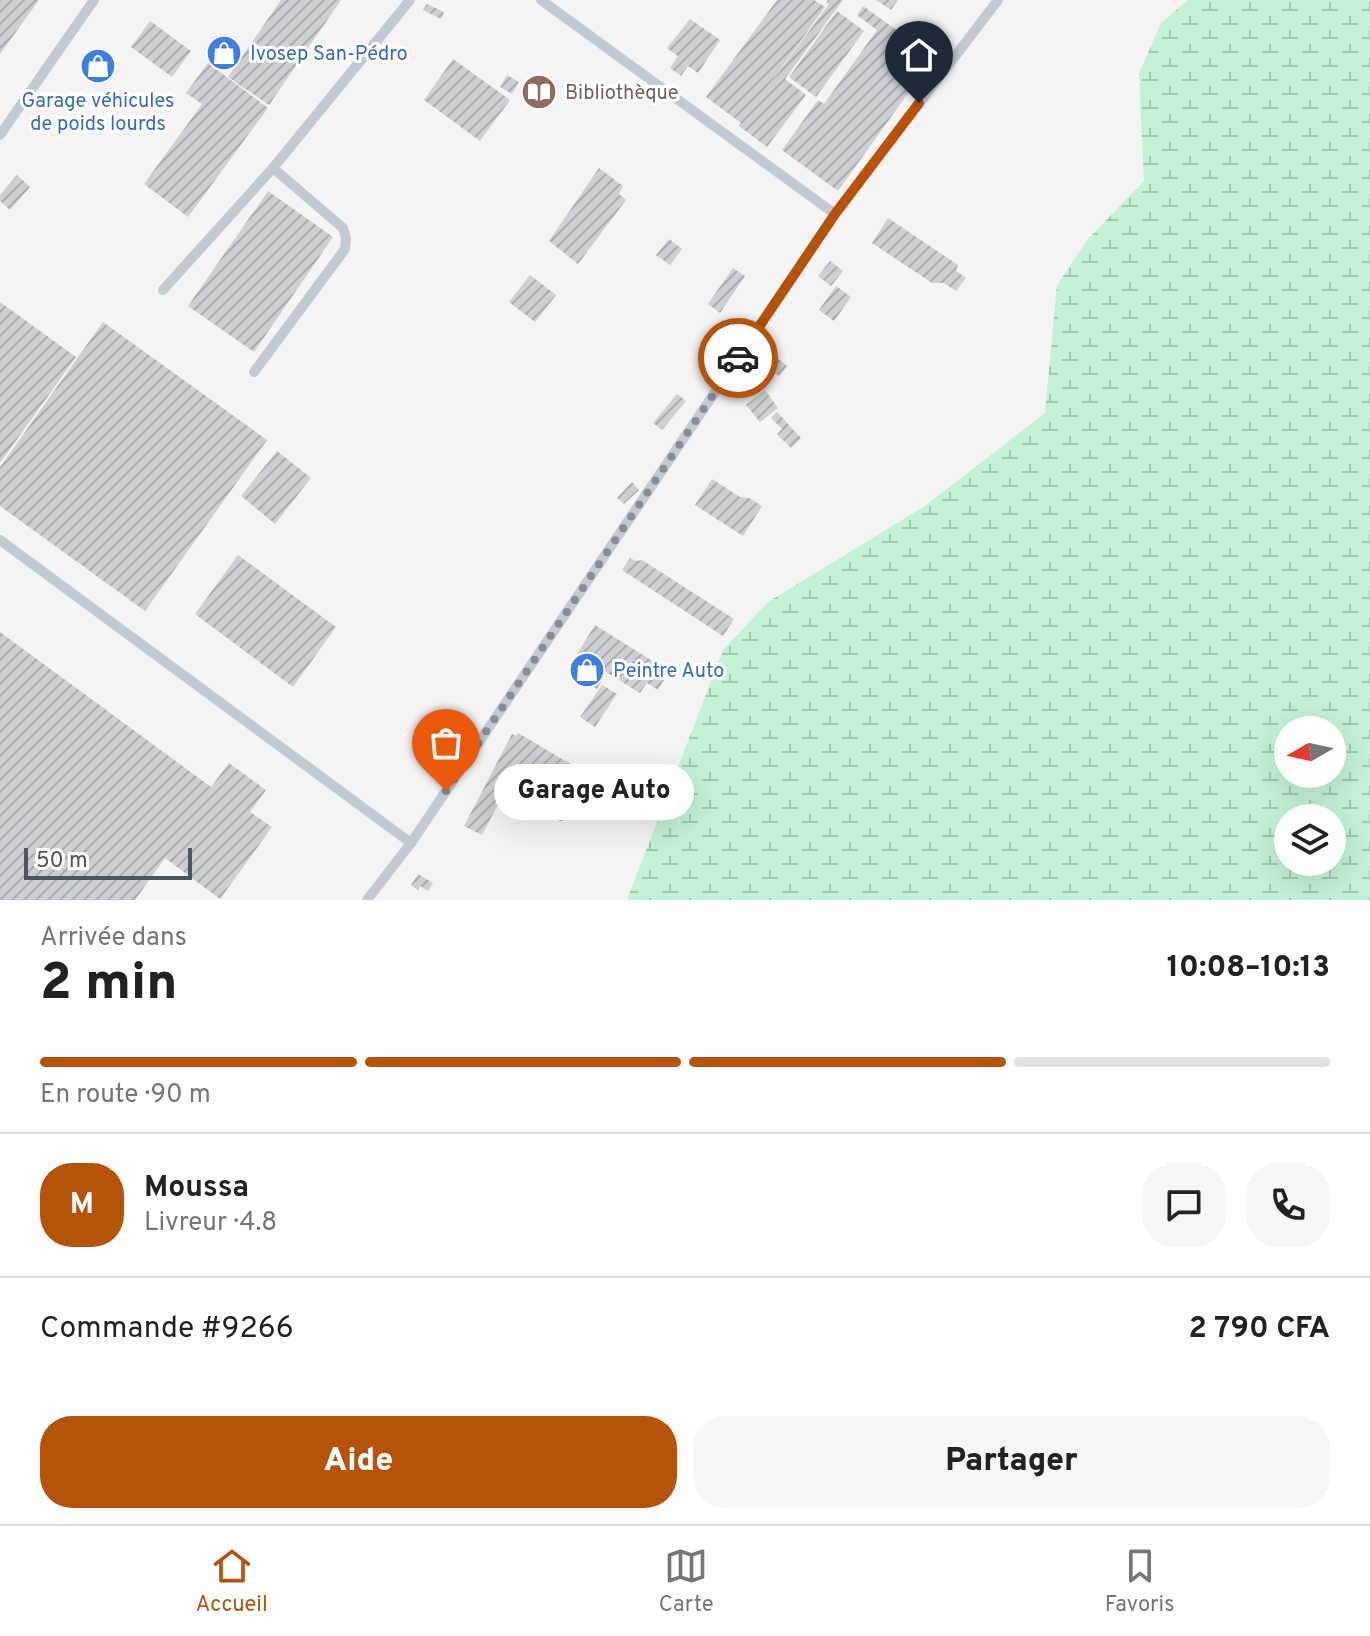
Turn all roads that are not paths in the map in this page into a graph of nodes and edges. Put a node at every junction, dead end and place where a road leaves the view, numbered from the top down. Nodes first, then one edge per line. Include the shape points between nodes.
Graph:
1 (94, 0) edge
2 (410, 0) edge
3 (541, 0) edge
4 (998, 0) edge
5 (0, 135) edge
6 (273, 168) junction
7 (835, 214) junction
8 (163, 290) dead end
9 (254, 372) dead end
10 (0, 540) edge
11 (411, 843) junction
12 (367, 900) edge

1 - 5 lane
2 - 6 lane
3 - 7 lane
4 - 7 lane
6 - 8 lane
6 - 9 lane via 343,228 345,249
7 - 11 lane
10 - 11 lane
11 - 12 lane

